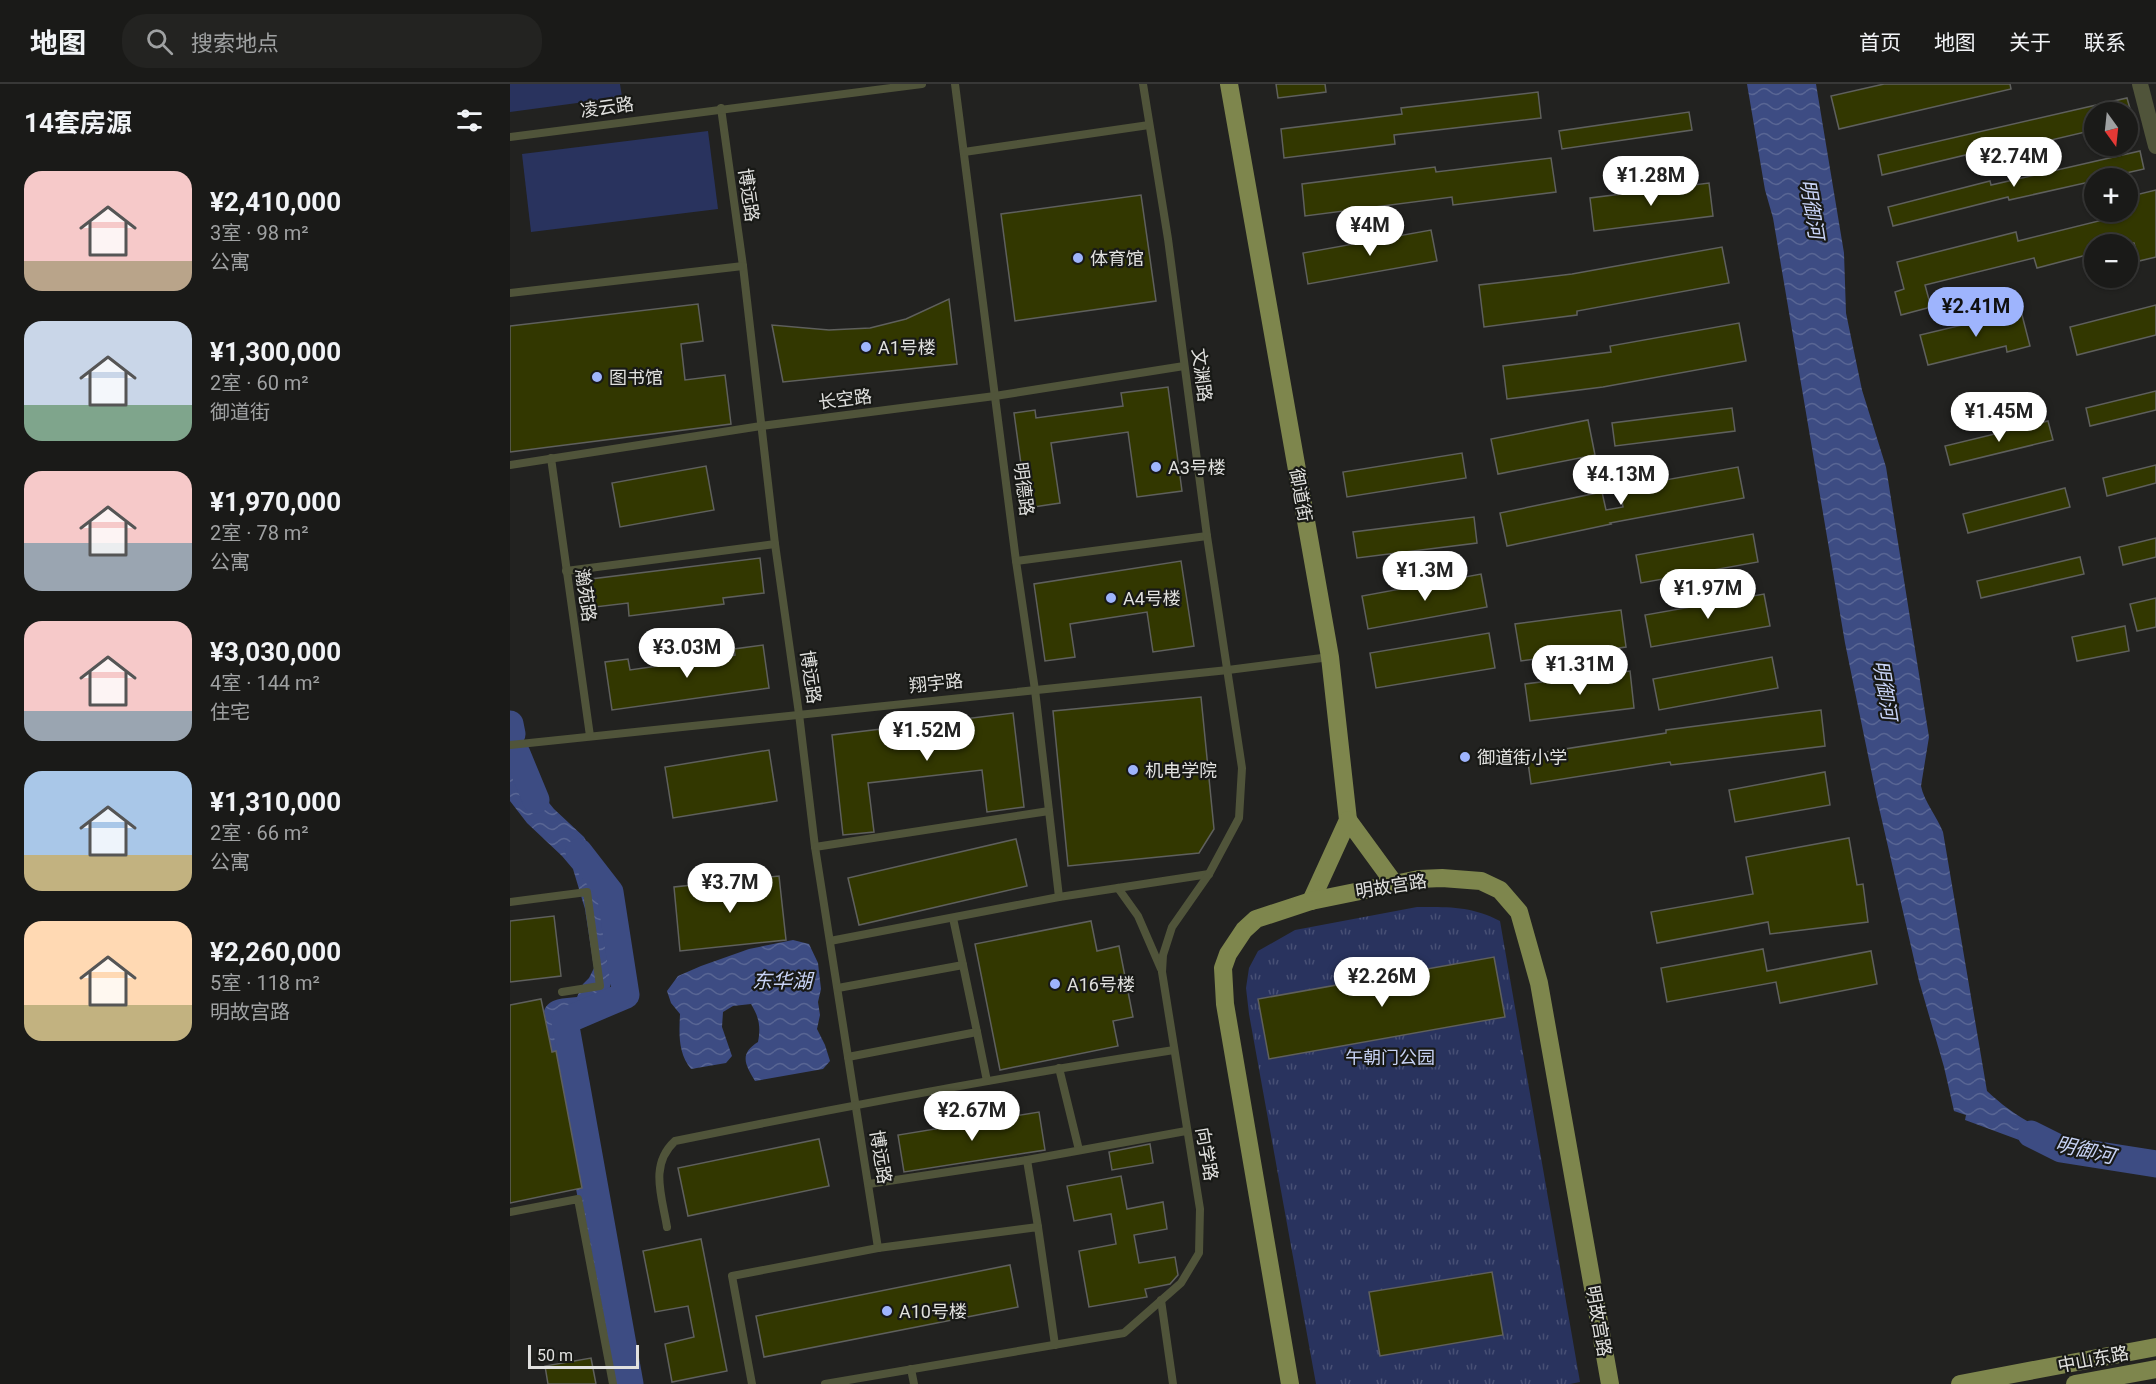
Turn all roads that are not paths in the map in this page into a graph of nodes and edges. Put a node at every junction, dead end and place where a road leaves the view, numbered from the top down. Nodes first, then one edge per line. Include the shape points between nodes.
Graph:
1 (922, 84) edge
2 (955, 84) edge
3 (1143, 84) edge
4 (1229, 84) edge
5 (2141, 84) edge
6 (721, 108) junction
7 (1149, 125) junction
8 (510, 137) edge
9 (2156, 146) edge
10 (964, 152) junction
11 (743, 267) junction
12 (510, 293) edge
13 (1185, 366) junction
14 (995, 396) junction
15 (761, 426) junction
16 (551, 458) junction
17 (510, 465) edge
18 (1207, 536) junction
19 (775, 544) junction
20 (1016, 561) junction
21 (566, 571) junction
22 (1330, 657) junction
23 (1228, 670) junction
24 (1035, 690) junction
25 (800, 714) junction
26 (590, 736) junction
27 (510, 745) edge
28 (1049, 811) junction
29 (1347, 820) junction
30 (815, 847) junction
31 (1209, 874) junction
32 (1394, 883) junction
33 (1118, 888) junction
34 (1059, 897) junction
35 (1311, 901) junction
36 (510, 902) edge
37 (953, 918) junction
38 (830, 941) junction
39 (963, 965) junction
40 (1162, 972) junction
41 (838, 988) junction
42 (561, 992) dead end
43 (977, 1032) junction
44 (1174, 1050) junction
45 (848, 1057) junction
46 (1059, 1068) junction
47 (987, 1081) junction
48 (856, 1104) junction
49 (1186, 1131) junction
50 (1079, 1150) junction
51 (1027, 1160) junction
52 (869, 1184) junction
53 (510, 1212) edge
54 (667, 1227) dead end
55 (1038, 1227) junction
56 (878, 1248) junction
57 (1161, 1300) junction
58 (1055, 1345) junction
59 (2156, 1347) edge
60 (2156, 1369) edge
61 (911, 1370) junction
62 (612, 1384) edge
63 (753, 1384) edge
64 (825, 1384) edge
65 (914, 1384) edge
66 (1173, 1384) edge
67 (1290, 1384) edge
68 (1610, 1384) edge
69 (1960, 1384) edge
70 (2075, 1384) edge

1 - 6 lane, 凌云路
2 - 10 lane, 明德路
3 - 7 lane, 文渊路
4 - 22 main road, 御道街
5 - 9 street
6 - 8 lane, 凌云路
6 - 11 lane, 博远路
7 - 10 lane
7 - 13 lane, 文渊路
10 - 14 lane, 明德路
11 - 12 lane
11 - 15 lane, 博远路
13 - 14 lane, 长空路
13 - 18 lane, 文渊路
14 - 15 lane, 长空路
14 - 20 lane, 明德路
15 - 16 lane, 长空路
15 - 19 lane, 博远路
16 - 17 lane, 长空路
16 - 21 lane, 瀚苑路
18 - 20 lane
18 - 23 lane, 文渊路
19 - 21 lane
19 - 25 lane, 博远路
20 - 24 lane, 明德路
21 - 26 lane, 瀚苑路
22 - 23 lane, 翔宇路
22 - 29 main road, 御道街
23 - 24 lane, 翔宇路
23 - 31 lane, 向学路 via 1242,768 1239,818
24 - 25 lane, 翔宇路
24 - 28 lane, 明德路
25 - 26 lane, 翔宇路
25 - 30 lane, 博远路
26 - 27 lane, 翔宇路
28 - 30 lane
28 - 34 lane, 明德路
29 - 32 main road
29 - 35 main road, 御道街
30 - 38 lane, 博远路
31 - 33 lane
31 - 40 lane, 向学路 via 1172,927
32 - 35 main road, 明故宫路
32 - 68 main road, 明故宫路 via 1442,878 1481,881 1500,890 1520,912 1539,983
33 - 34 lane
33 - 40 lane via 1138,916
34 - 37 lane
35 - 67 main road, 明故宫路 via 1256,919 1235,941 1223,968 1222,982
36 - 42 lane via 587,892 600,986
37 - 38 lane
37 - 39 lane
38 - 41 lane, 博远路
39 - 41 lane
39 - 43 lane
40 - 44 lane, 向学路
41 - 45 lane, 博远路
43 - 45 lane
43 - 47 lane
44 - 46 lane
44 - 49 lane, 向学路
45 - 48 lane, 博远路
46 - 47 lane
46 - 50 lane
47 - 48 lane
48 - 52 lane, 博远路
48 - 54 lane via 675,1141 661,1159 659,1172
49 - 50 lane
49 - 57 lane, 向学路 via 1200,1209 1199,1253 1181,1283
50 - 51 lane
51 - 52 lane
51 - 55 lane
52 - 56 lane, 博远路
53 - 62 lane via 579,1199
55 - 56 lane
55 - 58 lane
56 - 63 lane via 732,1276
57 - 58 lane, 向学路 via 1124,1333
57 - 66 lane
58 - 61 lane, 向学路
59 - 69 main road, 中山东路
60 - 70 main road, 中山东路
61 - 64 lane, 向学路
61 - 65 lane

